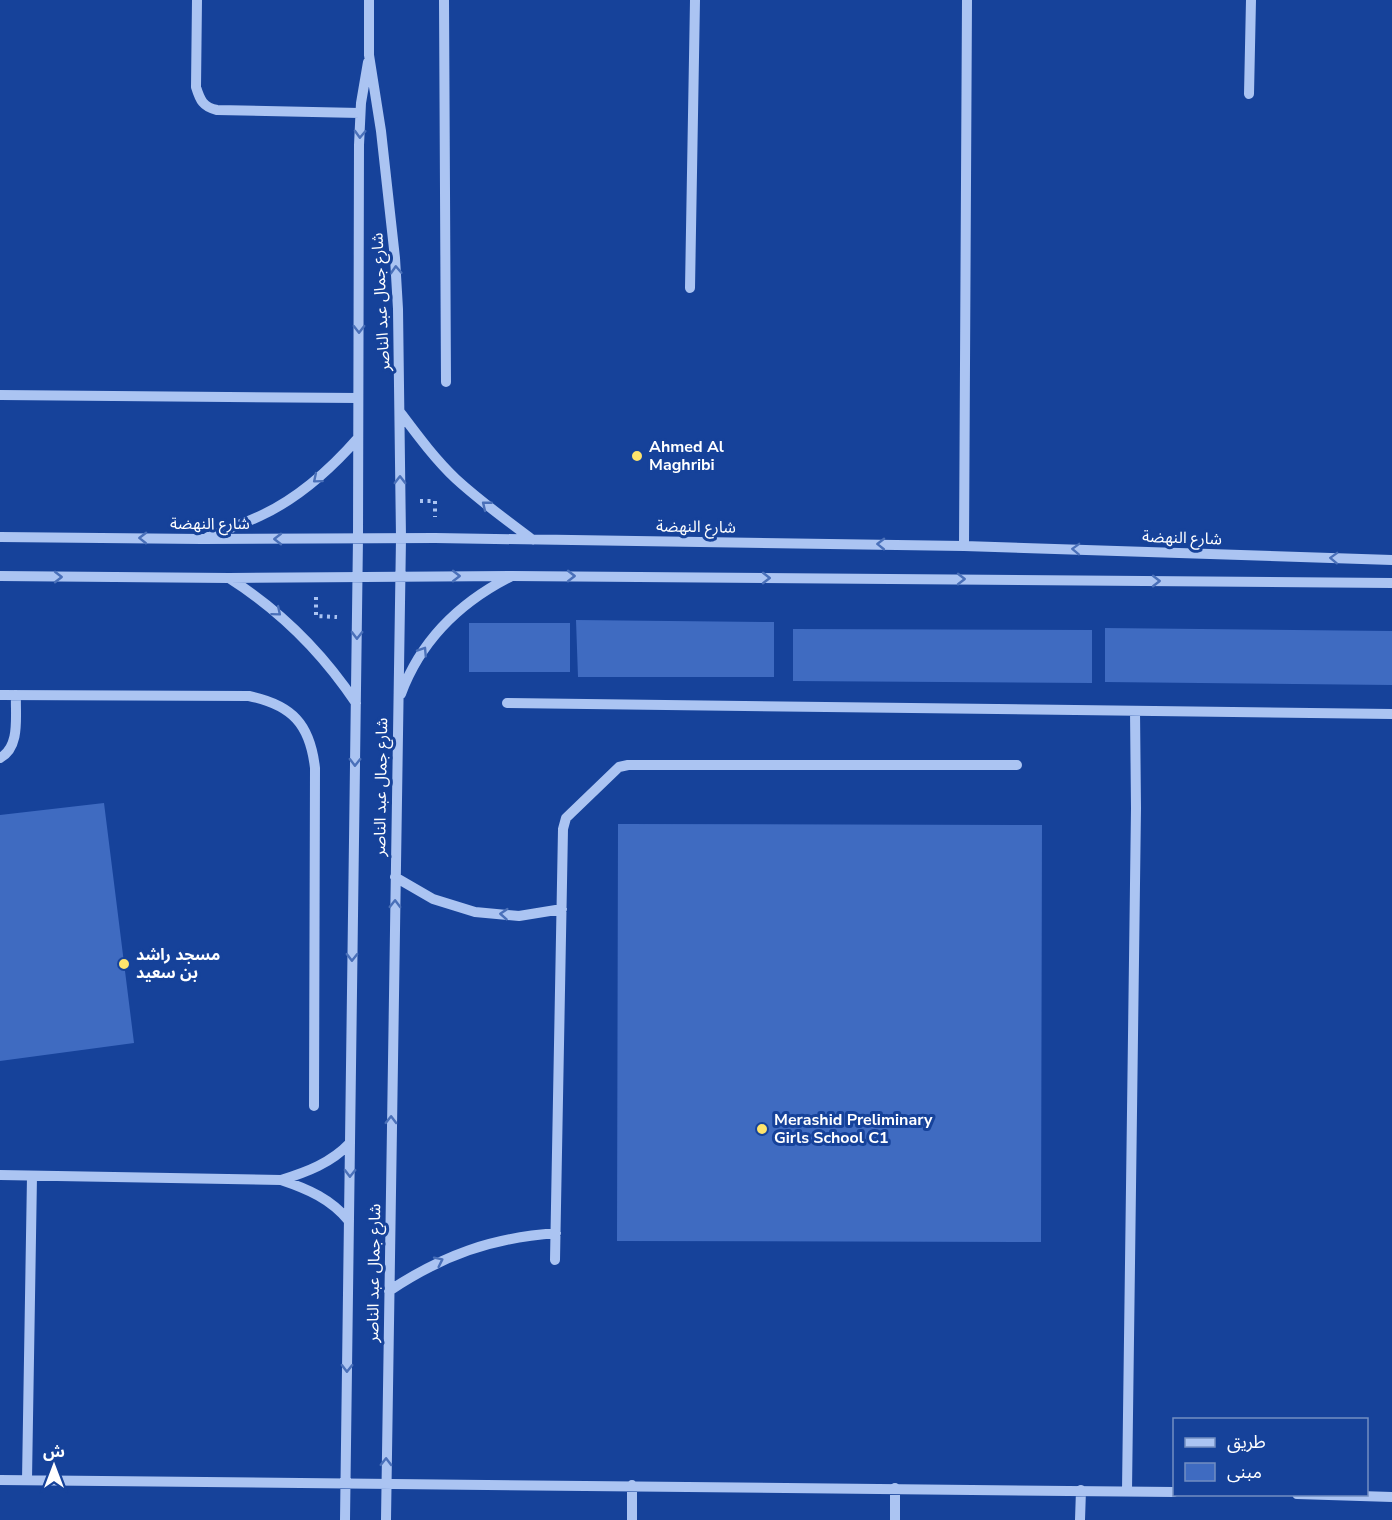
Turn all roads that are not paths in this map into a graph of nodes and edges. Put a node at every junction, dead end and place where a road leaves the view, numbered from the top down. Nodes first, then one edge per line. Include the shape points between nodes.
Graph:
1 (197, 0) edge
2 (369, 0) edge
3 (444, 0) edge
4 (695, 0) edge
5 (967, 0) edge
6 (1251, 0) edge
7 (369, 56) junction
8 (1249, 94) dead end
9 (360, 113) junction
10 (690, 288) dead end
11 (446, 382) dead end
12 (0, 395) edge
13 (358, 398) junction
14 (400, 412) junction
15 (358, 438) junction
16 (0, 537) edge
17 (358, 538) junction
18 (401, 538) junction
19 (202, 539) junction
20 (533, 540) junction
21 (964, 546) junction
22 (1392, 560) edge
23 (0, 576) edge
24 (400, 576) junction
25 (513, 576) junction
26 (357, 577) junction
27 (229, 578) junction
28 (1392, 583) edge
29 (0, 695) edge
30 (16, 695) junction
31 (356, 704) junction
32 (398, 704) junction
33 (507, 704) dead end
34 (1136, 711) junction
35 (1392, 714) edge
36 (0, 758) edge
37 (1017, 765) dead end
38 (395, 877) junction
39 (562, 909) junction
40 (314, 1106) dead end
41 (350, 1143) junction
42 (0, 1175) edge
43 (32, 1176) junction
44 (281, 1180) junction
45 (349, 1221) junction
46 (556, 1233) junction
47 (555, 1260) dead end
48 (389, 1291) junction
49 (0, 1480) edge
50 (27, 1480) junction
51 (346, 1482) junction
52 (386, 1484) junction
53 (632, 1485) junction
54 (896, 1488) junction
55 (1081, 1490) junction
56 (1127, 1491) junction
57 (1173, 1492) edge
58 (1360, 1496) edge
59 (1392, 1497) edge
60 (345, 1520) edge
61 (386, 1520) edge
62 (632, 1520) edge
63 (895, 1520) edge
64 (1080, 1520) edge

1 - 9 street via 196,87 207,108
2 - 7 street, شارع جمال عبد الناصر
3 - 11 street
4 - 10 street
5 - 21 street
6 - 8 street
7 - 9 street, شارع جمال عبد الناصر
14 -> 7 street, شارع جمال عبد الناصر via 391,206
9 -> 13 street, شارع جمال عبد الناصر
12 - 13 street
13 - 15 street, شارع جمال عبد الناصر
18 -> 14 street, شارع جمال عبد الناصر
20 -> 14 street via 456,478
15 - 17 street, شارع جمال عبد الناصر
15 -> 19 street via 337,462 287,501 260,517
19 -> 16 street, شارع النهضة
17 - 18 street, شارع النهضة
17 -> 19 street, شارع النهضة
17 - 26 street, شارع جمال عبد الناصر
18 - 20 street, شارع النهضة
18 - 24 street, شارع جمال عبد الناصر
21 -> 20 street, شارع النهضة
22 -> 21 street, شارع النهضة
23 -> 27 street
24 -> 25 street
24 - 26 street
24 - 32 street, شارع جمال عبد الناصر
25 -> 28 street
32 -> 25 street via 408,676 441,627 462,606
26 - 27 street
26 -> 31 street, شارع جمال عبد الناصر
27 -> 31 street via 300,633 327,662
29 - 30 street
30 - 36 street via 15,735 12,746
30 - 40 street via 249,696 289,711 303,727 312,746 315,768
31 -> 41 street, شارع جمال عبد الناصر
32 - 38 street, شارع جمال عبد الناصر
33 - 34 street
34 - 35 street
34 - 56 street
37 - 39 street via 619,767 566,818
39 -> 38 street via 519,915 475,912 433,899
48 -> 38 street, شارع جمال عبد الناصر
39 - 46 street
41 - 44 street via 320,1165
41 -> 45 street, شارع جمال عبد الناصر
42 - 43 street
43 - 44 street
43 - 50 street
44 - 45 street via 321,1196
45 -> 51 street, شارع جمال عبد الناصر
46 - 47 street
48 -> 46 street via 444,1258 472,1248
52 -> 48 street, شارع جمال عبد الناصر
49 - 50 street
50 - 51 street
51 - 52 street
51 - 60 street, شارع جمال عبد الناصر
52 - 53 street
52 - 61 street, شارع جمال عبد الناصر
53 - 54 street
53 - 62 street
54 - 55 street
54 - 63 street
55 - 56 street
55 - 64 street
56 - 57 street
58 - 59 street

